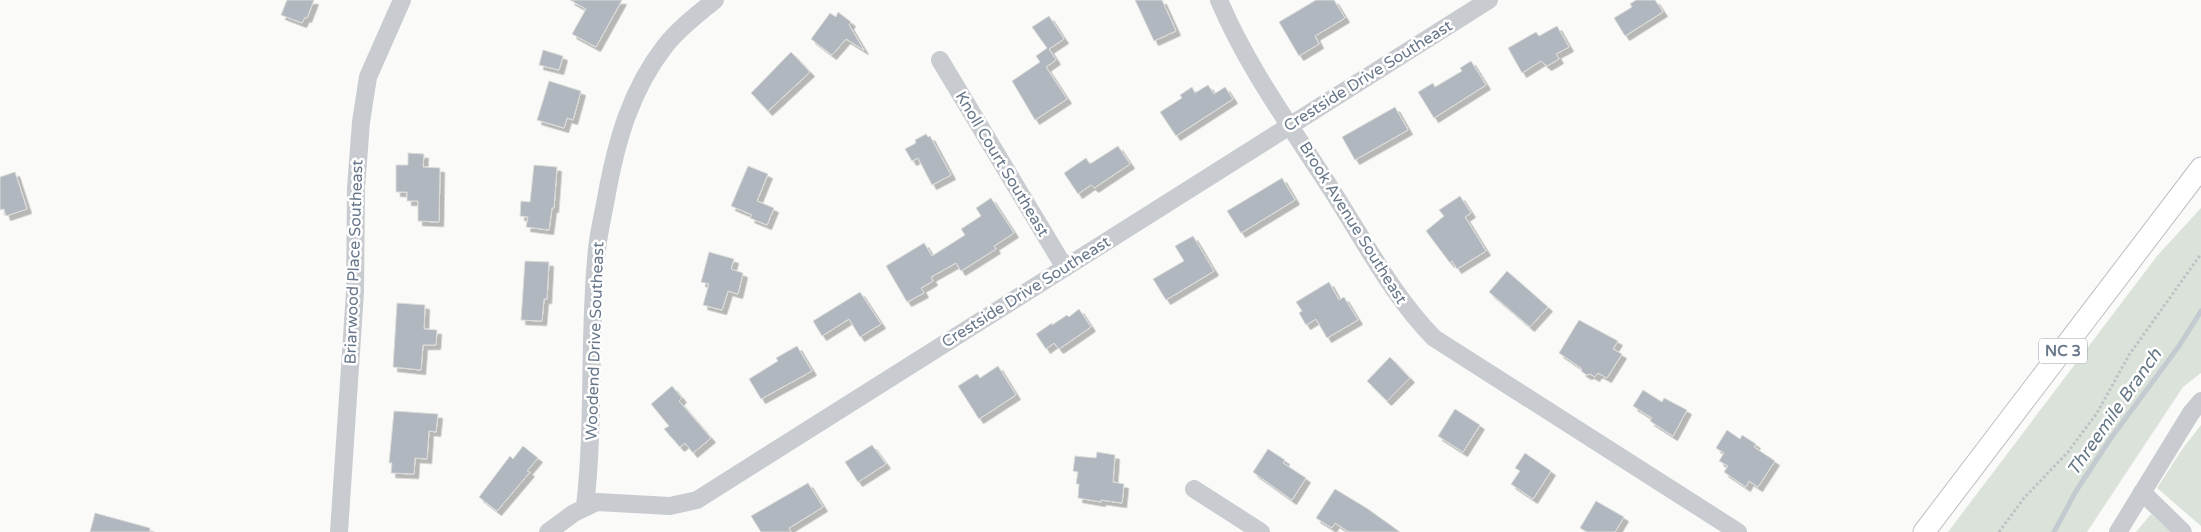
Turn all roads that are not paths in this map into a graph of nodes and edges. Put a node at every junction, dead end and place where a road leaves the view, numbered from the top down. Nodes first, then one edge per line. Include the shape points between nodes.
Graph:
1 (402, 0) edge
2 (715, 0) edge
3 (1219, 0) edge
4 (1489, 0) edge
5 (940, 60) dead end
6 (1290, 125) junction
7 (2201, 168) edge
8 (1064, 268) junction
9 (2201, 401) edge
10 (1194, 489) dead end
11 (2142, 492) junction
12 (585, 506) junction
13 (339, 532) edge
14 (548, 532) edge
15 (1261, 532) edge
16 (1738, 532) edge
17 (1924, 532) edge
18 (2118, 532) edge
19 (2183, 532) edge

1 - 13 street, Briarwood Place Southeast via 368,77 361,122
2 - 12 street, Woodend Drive Southeast via 666,45 646,74 623,123 615,152 598,247 591,460
3 - 6 street, Brook Avenue Southeast via 1245,52
4 - 6 street, Crestside Drive Southeast
5 - 8 street, Knoll Court Southeast
6 - 8 street, Crestside Drive Southeast
6 - 16 street, Brook Avenue Southeast via 1387,281 1434,338
7 - 17 main road, NC 3
8 - 12 street, Crestside Drive Southeast via 697,500 670,506 597,502
9 - 11 street via 2190,413
10 - 15 street
11 - 18 street
11 - 19 street
12 - 14 street, Crestside Drive Southeast

